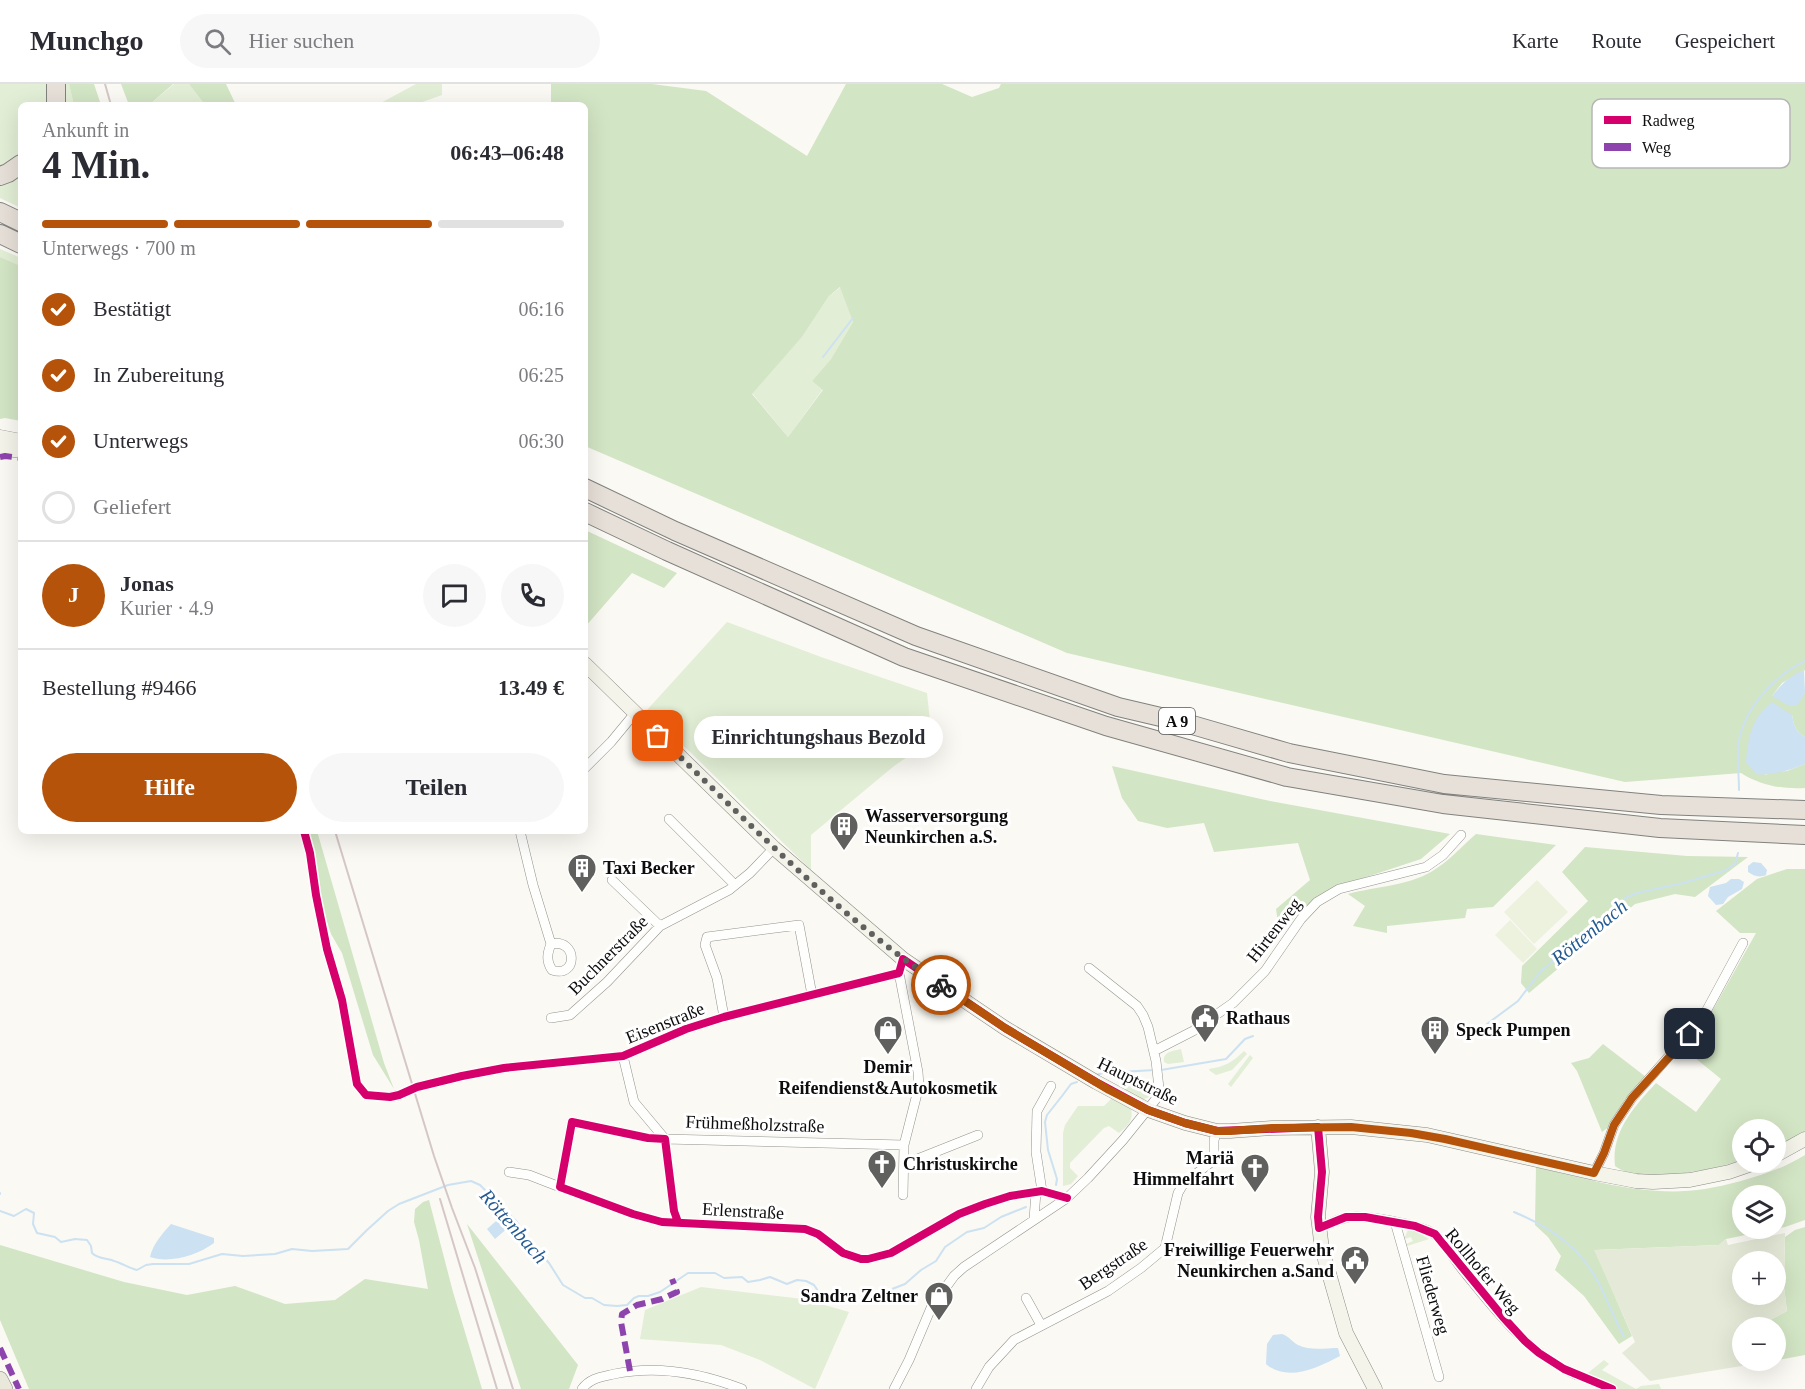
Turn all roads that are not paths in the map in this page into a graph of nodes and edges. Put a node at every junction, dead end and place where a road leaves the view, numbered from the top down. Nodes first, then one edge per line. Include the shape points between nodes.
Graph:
1 (18, 166) edge
2 (0, 176) edge
3 (0, 212) edge
4 (18, 221) edge
5 (0, 234) edge
6 (18, 243) edge
7 (0, 438) edge
8 (18, 441) edge
9 (0, 448) edge
10 (18, 450) edge
11 (588, 489) edge
12 (588, 513) edge
13 (588, 667) edge
14 (635, 712) junction
15 (588, 765) edge
16 (1805, 810) edge
17 (669, 819) dead end
18 (521, 834) edge
19 (1461, 835) dead end
20 (1805, 835) edge
21 (774, 848) junction
22 (612, 880) dead end
23 (735, 885) junction
24 (660, 926) junction
25 (1743, 943) dead end
26 (551, 944) dead end
27 (903, 959) junction
28 (1089, 968) dead end
29 (899, 973) junction
30 (812, 995) junction
31 (724, 1017) junction
32 (551, 1018) dead end
33 (623, 1056) junction
34 (1155, 1056) junction
35 (1051, 1086) dead end
36 (390, 1097) dead end
37 (1148, 1110) junction
38 (1318, 1127) junction
39 (1217, 1131) junction
40 (978, 1135) dead end
41 (665, 1139) junction
42 (1805, 1139) edge
43 (904, 1145) junction
44 (1786, 1149) edge
45 (904, 1164) junction
46 (1732, 1170) edge
47 (509, 1172) dead end
48 (1594, 1173) junction
49 (560, 1188) junction
50 (1039, 1192) junction
51 (903, 1195) dead end
52 (1067, 1198) junction
53 (1034, 1219) junction
54 (678, 1222) junction
55 (1395, 1222) junction
56 (1319, 1228) junction
57 (1026, 1298) dead end
58 (1041, 1325) junction
59 (1577, 1374) dead end
60 (1439, 1377) dead end
61 (0, 1379) edge
62 (4, 1389) edge
63 (582, 1389) edge
64 (741, 1389) edge
65 (894, 1389) edge
66 (976, 1389) edge
67 (1375, 1389) edge

1 - 2 highway
3 - 4 highway
5 - 6 highway
7 - 8 main road
9 - 10 main road
11 - 16 highway, A 9 via 916,636 1108,704 1289,753 1444,784 1661,805
12 - 20 highway, A 9 via 904,657 1106,726 1287,777 1455,806 1660,828
13 - 14 main road, Hauptstraße
14 - 15 street
14 - 21 main road, Hauptstraße
17 - 23 street
18 - 26 street
19 - 34 street, Hirtenweg via 1426,867 1339,889 1317,902 1265,971 1233,1003
21 - 23 street, Buchnerstraße
21 - 27 main road, Hauptstraße
22 - 24 street
23 - 24 street, Buchnerstraße
24 - 32 street, Buchnerstraße via 585,1003 570,1015
25 - 48 street via 1702,1019 1632,1098 1614,1125
27 - 29 street
27 - 37 main road, Hauptstraße via 1005,1028
28 - 34 street via 1137,1006 1148,1027
29 - 30 street, Eisenstraße
29 - 43 street via 919,1086
30 - 31 street, Eisenstraße
30 - 31 street via 799,925 707,937 705,945 717,978
31 - 33 street, Eisenstraße
33 - 36 street, Eisenstraße via 494,1070
33 - 41 street, Frühmeßholzstraße via 634,1102
34 - 37 street via 1159,1084 1156,1099
35 - 50 street via 1036,1111
37 - 39 main road, Hauptstraße
37 - 52 street
38 - 39 main road, Hauptstraße
38 - 48 main road, Hauptstraße via 1427,1135
38 - 56 main road via 1322,1173
39 - 58 street, Bergstraße via 1214,1160 1184,1183 1178,1193 1165,1248 1108,1291
40 - 45 street
41 - 43 street, Frühmeßholzstraße
41 - 49 street via 572,1122
41 - 54 street
42 - 44 main road
43 - 45 street
45 - 51 street
46 - 48 main road, Hauptstraße via 1670,1181 1636,1181
47 - 49 street, Erlenstraße via 530,1175
49 - 54 street, Erlenstraße via 633,1214
50 - 52 street, Erlenstraße
50 - 53 street
50 - 54 street, Erlenstraße via 1011,1196 959,1214 891,1253 868,1259 843,1253 805,1229
52 - 53 street
53 - 65 street via 954,1276 931,1308
55 - 56 street, Rollhofer Weg via 1346,1217
55 - 59 street, Rollhofer Weg via 1435,1234 1525,1341
55 - 60 street, Fliederweg
56 - 67 main road via 1346,1333
57 - 58 street
58 - 66 street, Bergstraße via 1014,1340 989,1366
61 - 62 main road
63 - 64 street via 602,1376 647,1370 706,1377

